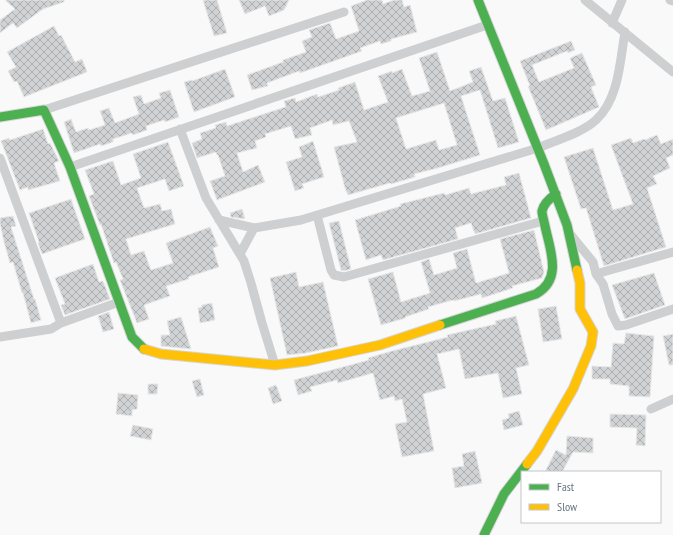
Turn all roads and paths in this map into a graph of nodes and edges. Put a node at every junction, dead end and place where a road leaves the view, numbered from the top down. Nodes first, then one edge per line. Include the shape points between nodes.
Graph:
1 (478, 0) edge
2 (585, 0) edge
3 (622, 0) edge
4 (344, 12) dead end
5 (612, 23) junction
6 (487, 25) junction
7 (625, 32) junction
8 (673, 72) edge
9 (44, 110) junction
10 (0, 117) edge
11 (180, 129) junction
12 (538, 148) junction
13 (0, 158) edge
14 (70, 167) junction
15 (556, 194) junction
16 (316, 215) junction
17 (219, 220) junction
18 (543, 221) junction
19 (254, 228) junction
20 (569, 232) junction
21 (673, 252) edge
22 (240, 254) junction
23 (596, 274) junction
24 (118, 302) junction
25 (673, 310) edge
26 (61, 323) junction
27 (0, 337) edge
28 (275, 365) junction
29 (673, 399) edge
30 (651, 409) dead end
31 (522, 471) edge
32 (521, 472) edge
33 (484, 535) edge

1 - 6 street
2 - 5 street
3 - 5 street
4 - 9 street
5 - 7 street
6 - 11 street
6 - 12 street
7 - 8 street
7 - 12 street via 615,87 602,112 596,120 575,132
9 - 10 street
9 - 14 street
11 - 14 street
11 - 17 street via 206,198
12 - 15 street
12 - 16 street
13 - 26 street
14 - 24 street
15 - 18 street via 547,200 544,206
15 - 20 street
16 - 18 street via 330,270 334,275 344,277
16 - 19 street
17 - 19 street
17 - 22 street
18 - 28 street via 553,274 543,290 536,294 380,345 307,362
19 - 22 street
20 - 23 street via 594,262
20 - 31 street via 580,283 580,309 593,332 591,346 573,389 537,451
21 - 23 street
22 - 28 street
23 - 25 street via 603,284 618,326
24 - 26 street
24 - 28 street via 132,337 137,344 150,352
26 - 27 street via 45,331
29 - 30 street
32 - 33 street via 504,494

